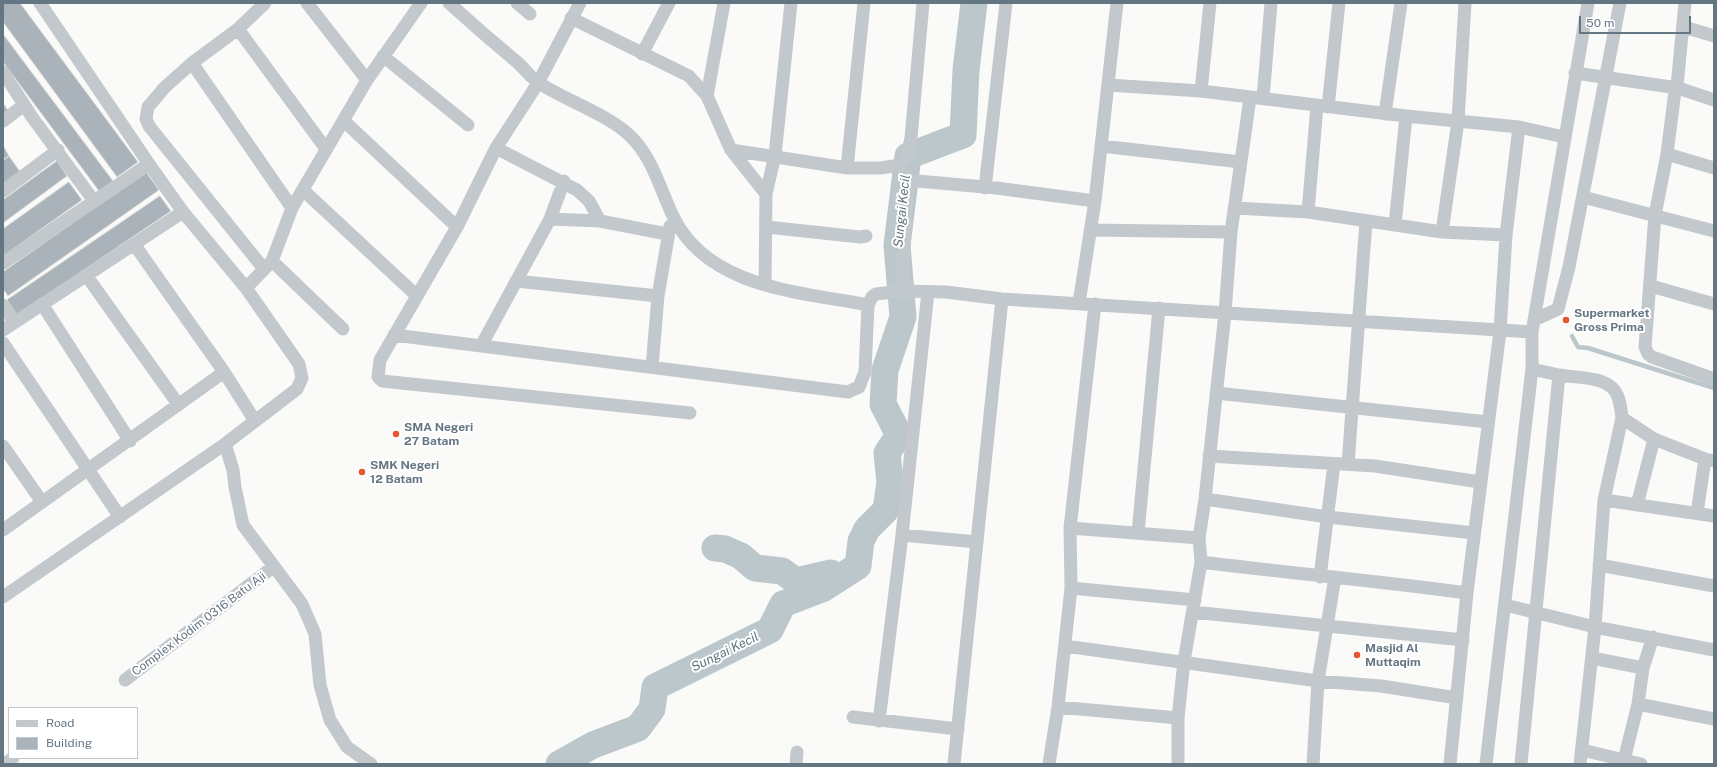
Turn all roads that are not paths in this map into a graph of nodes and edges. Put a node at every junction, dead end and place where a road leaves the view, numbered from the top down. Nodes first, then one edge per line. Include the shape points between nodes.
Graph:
1 (40, 3) edge
2 (265, 3) edge
3 (307, 3) edge
4 (421, 3) edge
5 (448, 3) edge
6 (517, 3) edge
7 (580, 3) edge
8 (669, 3) edge
9 (724, 3) edge
10 (792, 3) edge
11 (864, 3) edge
12 (923, 3) edge
13 (1006, 3) edge
14 (1117, 3) edge
15 (1210, 3) edge
16 (1271, 3) edge
17 (1339, 3) edge
18 (1401, 3) edge
19 (1465, 3) edge
20 (1588, 3) edge
21 (1620, 3) edge
22 (1685, 3) edge
23 (530, 14) dead end
24 (571, 18) junction
25 (1684, 27) junction
26 (238, 29) junction
27 (1714, 36) edge
28 (642, 54) junction
29 (383, 56) junction
30 (192, 63) junction
31 (3, 72) edge
32 (1576, 73) junction
33 (1607, 77) junction
34 (367, 80) junction
35 (538, 83) junction
36 (1108, 85) junction
37 (1201, 91) junction
38 (707, 96) junction
39 (1256, 98) junction
40 (1714, 100) edge
41 (24, 105) junction
42 (1323, 106) junction
43 (1385, 114) junction
44 (1406, 116) junction
45 (3, 121) edge
46 (344, 121) junction
47 (1458, 121) junction
48 (468, 125) dead end
49 (1519, 127) junction
50 (1564, 137) junction
51 (1101, 146) junction
52 (496, 148) junction
53 (326, 149) junction
54 (58, 150) junction
55 (731, 150) junction
56 (1667, 154) junction
57 (775, 155) junction
58 (1241, 162) junction
59 (149, 164) junction
60 (847, 168) junction
61 (1714, 168) edge
62 (564, 181) junction
63 (986, 188) junction
64 (303, 190) junction
65 (3, 191) edge
66 (766, 194) junction
67 (1583, 197) junction
68 (94, 200) junction
69 (1095, 201) junction
70 (292, 208) junction
71 (1234, 208) junction
72 (183, 212) junction
73 (1308, 212) junction
74 (1655, 215) junction
75 (673, 217) junction
76 (550, 219) junction
77 (600, 221) junction
78 (1366, 221) junction
79 (1395, 225) junction
80 (767, 226) junction
81 (456, 227) junction
82 (1090, 230) junction
83 (1714, 231) edge
84 (1231, 232) junction
85 (1442, 232) junction
86 (667, 234) junction
87 (1506, 235) junction
88 (866, 236) dead end
89 (134, 244) junction
90 (3, 263) edge
91 (266, 268) junction
92 (86, 275) junction
93 (516, 281) junction
94 (765, 285) junction
95 (247, 286) junction
96 (1651, 286) junction
97 (904, 291) junction
98 (928, 292) junction
99 (417, 296) junction
100 (658, 296) junction
101 (1002, 299) junction
102 (1079, 303) junction
103 (3, 304) edge
104 (42, 304) junction
105 (1095, 304) junction
106 (1714, 304) edge
107 (868, 305) junction
108 (1159, 308) junction
109 (1225, 313) junction
110 (1359, 321) junction
111 (14, 322) junction
112 (1533, 326) junction
113 (343, 329) dead end
114 (3, 330) edge
115 (1500, 331) junction
116 (394, 335) junction
117 (3, 343) edge
118 (481, 346) junction
119 (652, 366) junction
120 (1532, 369) junction
121 (224, 372) junction
122 (1559, 375) junction
123 (1714, 379) edge
124 (1216, 392) junction
125 (178, 404) junction
126 (1353, 407) junction
127 (690, 412) dead end
128 (1622, 418) junction
129 (255, 421) junction
130 (1488, 422) junction
131 (1654, 439) junction
132 (130, 440) junction
133 (225, 444) junction
134 (3, 446) edge
135 (1209, 456) junction
136 (1710, 460) edge
137 (1334, 464) junction
138 (1348, 464) junction
139 (88, 470) junction
140 (1480, 482) junction
141 (1205, 499) junction
142 (1604, 500) junction
143 (42, 502) junction
144 (1637, 505) junction
145 (1697, 514) junction
146 (1328, 516) junction
147 (1714, 516) edge
148 (120, 517) junction
149 (1070, 528) junction
150 (3, 530) edge
151 (1474, 532) junction
152 (1138, 533) junction
153 (902, 535) junction
154 (1199, 538) junction
155 (977, 542) junction
156 (1200, 562) junction
157 (1599, 565) junction
158 (273, 567) junction
159 (1320, 577) junction
160 (1335, 577) junction
161 (1714, 586) edge
162 (1071, 588) junction
163 (1467, 593) junction
164 (3, 597) edge
165 (1505, 605) junction
166 (1194, 606) junction
167 (1536, 612) junction
168 (1327, 626) junction
169 (1595, 627) junction
170 (1653, 637) junction
171 (1462, 640) junction
172 (1065, 646) junction
173 (1714, 650) edge
174 (1592, 658) junction
175 (1184, 661) junction
176 (1643, 668) junction
177 (125, 680) dead end
178 (1318, 681) junction
179 (1457, 698) junction
180 (1638, 704) junction
181 (1058, 707) junction
182 (853, 716) dead end
183 (1178, 718) junction
184 (1714, 719) edge
185 (879, 721) junction
186 (958, 729) junction
187 (1582, 750) junction
188 (1624, 760) junction
189 (371, 764) edge
190 (954, 764) edge
191 (1052, 764) edge
192 (1178, 764) edge
193 (1313, 764) edge
194 (1450, 764) edge
195 (1486, 764) edge
196 (1521, 764) edge
197 (1580, 764) edge
198 (1641, 764) edge

1 - 59 street
2 - 26 street
3 - 34 street
4 - 29 street
5 - 35 street
6 - 23 street
7 - 24 street
8 - 28 street
9 - 38 street
10 - 57 street
11 - 60 street
12 - 60 street via 907,156 895,167
13 - 63 street
14 - 36 street
15 - 37 street
16 - 39 street
17 - 42 street
18 - 43 street
19 - 47 street
20 - 32 street
21 - 33 street
22 - 25 street
24 - 28 street
24 - 35 street
25 - 27 street
25 - 40 street via 1677,86
26 - 30 street
26 - 53 street
28 - 38 street via 689,76
29 - 34 street
29 - 48 street
30 - 70 street
30 - 91 street via 150,104 146,112 149,126
31 - 41 street
32 - 33 street
32 - 50 street
33 - 56 street via 1673,89 1675,97
33 - 67 street
34 - 46 street
35 - 52 street
35 - 75 street via 629,134 646,156
36 - 37 street
36 - 51 street
37 - 39 street
38 - 55 street
39 - 42 street
39 - 58 street
41 - 45 street
41 - 54 street
42 - 43 street
42 - 73 street
43 - 44 street
44 - 47 street
44 - 79 street
46 - 53 street
46 - 81 street
47 - 49 street
47 - 85 street
49 - 50 street
49 - 87 street
50 - 112 street
51 - 58 street
51 - 69 street
52 - 62 street
52 - 81 street
53 - 64 street
54 - 65 street
54 - 68 street
55 - 57 street
55 - 66 street
56 - 61 street
56 - 74 street
57 - 60 street
57 - 66 street
58 - 71 street
59 - 68 street
59 - 72 street
62 - 76 street
62 - 77 street via 589,201
63 - 69 street
63 - 97 street via 916,181 910,184 907,192
64 - 70 street
64 - 99 street
66 - 80 street
67 - 74 street
67 - 112 street via 1558,309
68 - 90 street
69 - 82 street
70 - 91 street
71 - 73 street
71 - 84 street
72 - 89 street
72 - 95 street
73 - 78 street
74 - 83 street
74 - 96 street
75 - 86 street
75 - 94 street via 701,253 731,274
76 - 77 street
76 - 93 street
77 - 86 street
78 - 79 street
78 - 110 street
79 - 85 street
80 - 88 street
80 - 94 street
81 - 99 street
82 - 84 street
82 - 102 street
84 - 109 street
85 - 87 street
86 - 100 street
87 - 115 street
89 - 92 street
89 - 121 street
91 - 95 street
91 - 113 street
92 - 104 street
92 - 125 street
93 - 100 street
93 - 118 street
94 - 107 street
95 - 129 street via 298,364 302,378 297,390
96 - 106 street
96 - 123 street via 1644,342 1646,351 1652,357
97 - 98 street
97 - 107 street via 876,294
98 - 101 street
98 - 153 street
99 - 116 street
100 - 119 street
101 - 102 street
101 - 155 street
102 - 105 street
103 - 111 street
104 - 111 street
104 - 132 street
105 - 108 street
105 - 149 street
107 - 119 street via 865,372 859,387 854,391
108 - 109 street
108 - 152 street
109 - 110 street
109 - 124 street
110 - 115 street
110 - 126 street
111 - 114 street
112 - 115 street
112 - 120 street
115 - 130 street
116 - 118 street
116 - 127 street via 380,360 378,377 382,381
117 - 139 street
118 - 119 street
120 - 122 street
120 - 165 street
121 - 125 street
121 - 129 street
122 - 128 street via 1597,381 1609,386 1619,400
122 - 167 street
124 - 126 street
124 - 135 street
125 - 132 street
126 - 130 street
126 - 138 street
128 - 131 street
128 - 142 street
129 - 133 street
130 - 140 street
131 - 136 street
131 - 144 street
132 - 139 street
133 - 148 street
133 - 158 street via 233,470 243,526
134 - 143 street
135 - 137 street
135 - 141 street
136 - 145 street
137 - 138 street
137 - 146 street
138 - 140 street
139 - 143 street
139 - 148 street
140 - 151 street
141 - 146 street
141 - 154 street
142 - 144 street
142 - 157 street
143 - 150 street
144 - 145 street
145 - 147 street
146 - 151 street
146 - 159 street
148 - 164 street
149 - 152 street
149 - 162 street
151 - 163 street
152 - 154 street
153 - 155 street
153 - 185 street
154 - 156 street
155 - 186 street
156 - 159 street
156 - 166 street
157 - 161 street
157 - 169 street
158 - 177 street, Complex Kodim 0316 Batu Aji
158 - 189 street via 302,604 315,634 320,685 330,720 347,746
159 - 160 street
160 - 163 street
160 - 168 street
162 - 166 street
162 - 172 street
163 - 171 street
165 - 167 street
165 - 195 street
166 - 168 street
166 - 175 street
167 - 169 street
167 - 196 street
168 - 171 street
168 - 178 street
169 - 170 street
169 - 174 street
170 - 173 street
170 - 176 street
171 - 179 street
172 - 175 street
172 - 181 street
174 - 176 street
174 - 187 street
175 - 178 street
175 - 183 street
176 - 180 street
178 - 179 street via 1381,686
178 - 193 street
179 - 194 street
180 - 184 street
180 - 188 street
181 - 183 street
181 - 191 street
182 - 185 street
183 - 192 street
185 - 186 street
186 - 190 street
187 - 188 street
187 - 197 street
188 - 198 street

